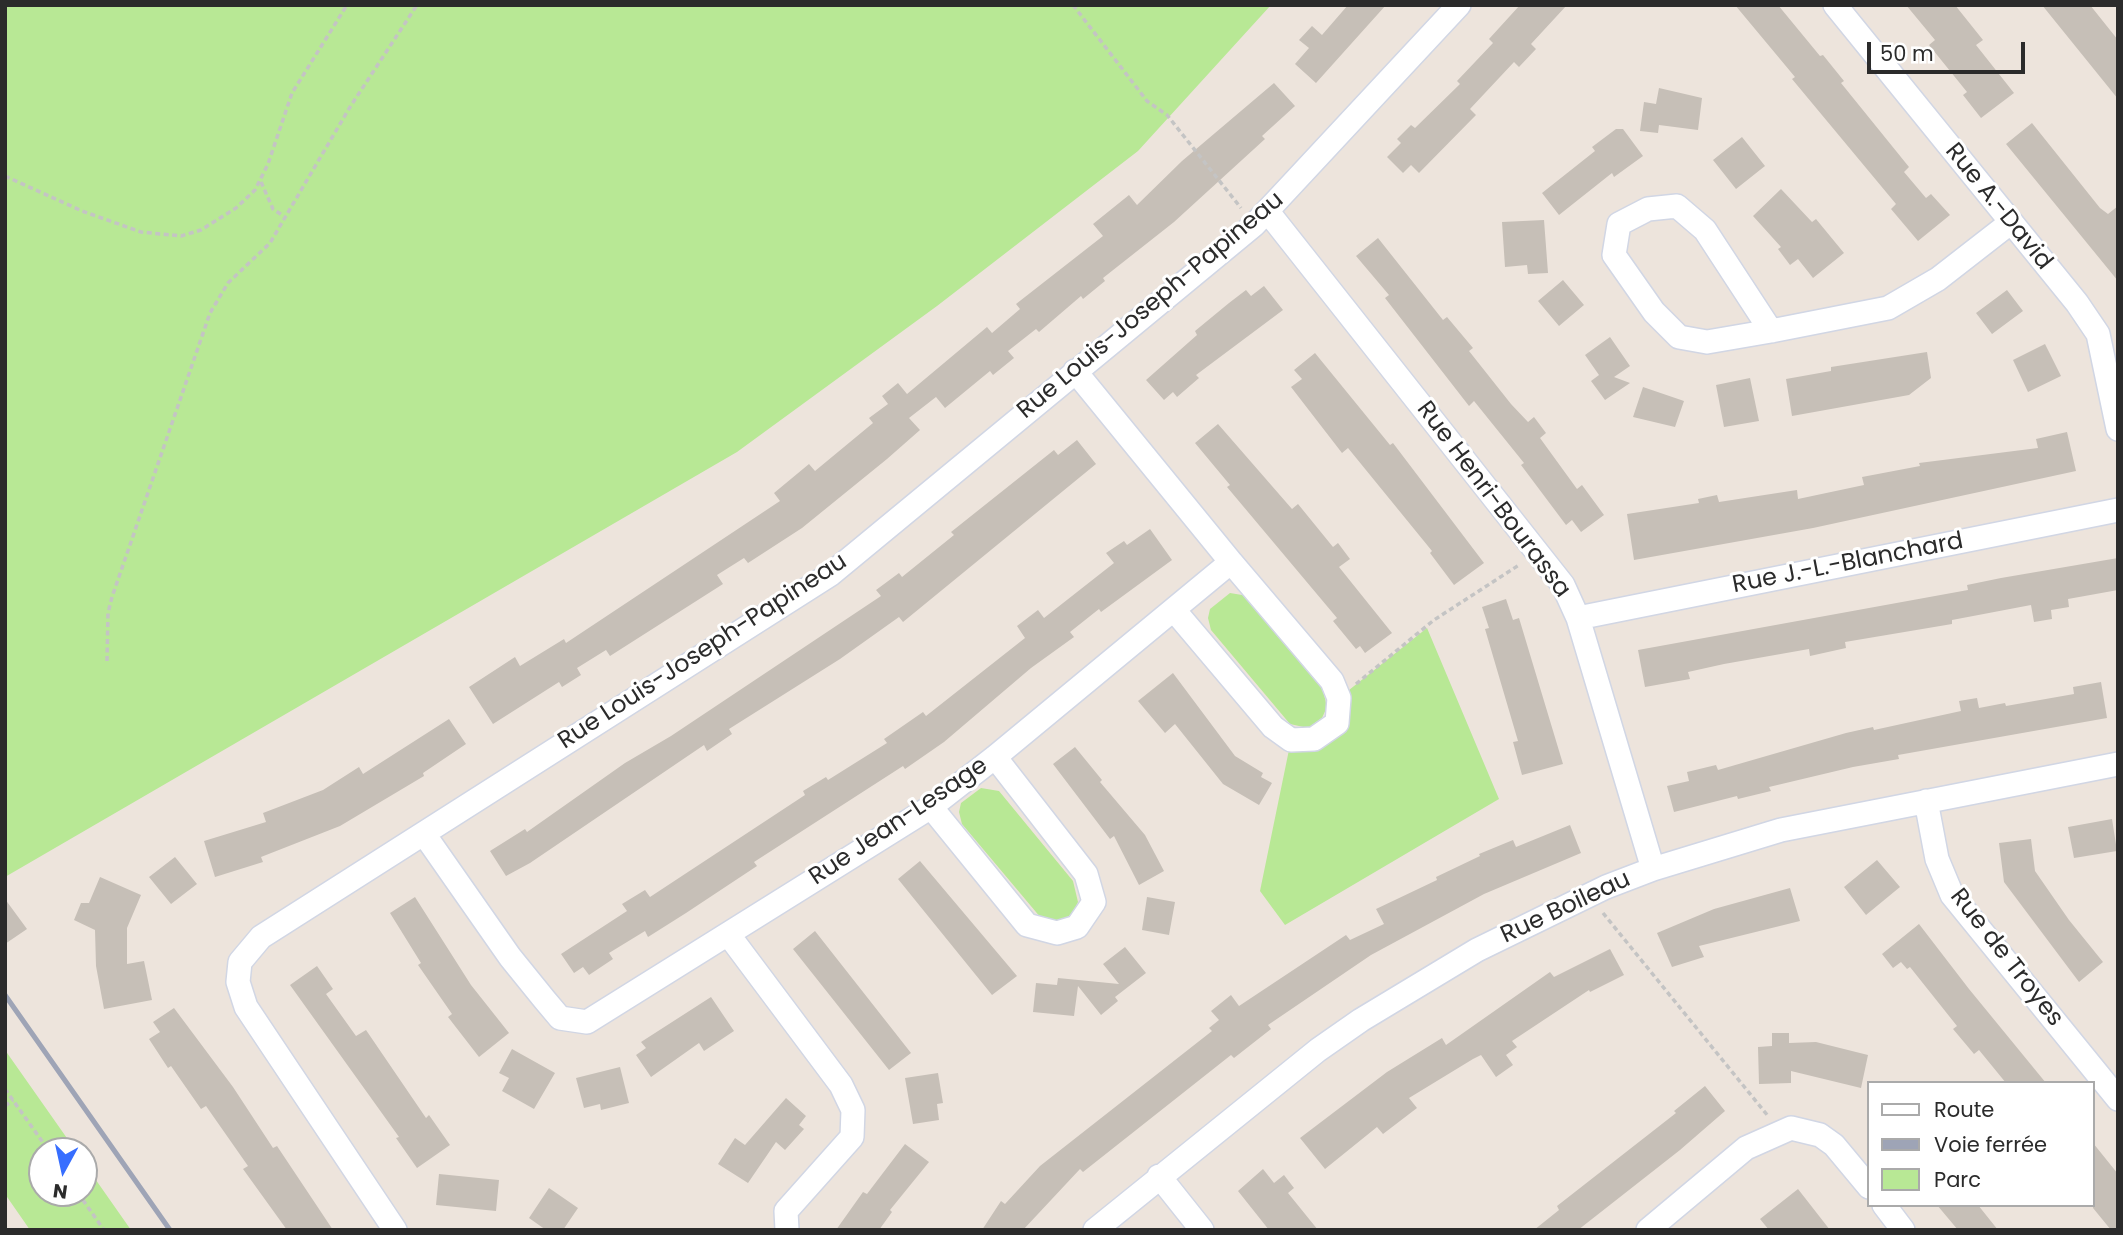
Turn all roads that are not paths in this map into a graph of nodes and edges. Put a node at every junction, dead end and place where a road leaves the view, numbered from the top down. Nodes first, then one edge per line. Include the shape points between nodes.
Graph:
1 (1459, 5) edge
2 (1835, 5) edge
3 (1268, 212) junction
4 (2010, 223) junction
5 (1771, 331) junction
6 (1075, 371) junction
7 (2118, 429) edge
8 (2118, 510) edge
9 (1231, 562) junction
10 (1174, 610) junction
11 (1578, 618) junction
12 (996, 757) junction
13 (2118, 764) edge
14 (1926, 801) junction
15 (931, 807) junction
16 (424, 834) junction
17 (1653, 869) junction
18 (727, 934) junction
19 (2118, 1099) edge
20 (1159, 1176) junction
21 (1868, 1186) edge
22 (1886, 1207) edge
23 (395, 1230) edge
24 (787, 1230) edge
25 (1095, 1230) edge
26 (1202, 1230) edge
27 (1648, 1230) edge
28 (1903, 1230) edge

1 - 3 street, Rue Louis-Joseph-Papineau
2 - 4 street, Rue A.-David
3 - 6 street, Rue Louis-Joseph-Papineau
3 - 11 street, Rue Henri-Bourassa via 1538,552 1563,585
4 - 5 street via 1938,279 1888,308
4 - 7 street, Rue A.-David via 2098,334
5 - 5 street via 1705,230 1677,206 1648,209 1619,224 1614,255 1654,312 1679,337 1707,342
6 - 9 street
6 - 16 street, Rue Louis-Joseph-Papineau via 831,574
8 - 11 street, Rue J.-L.-Blanchard
9 - 10 street, Rue Jean-Lesage
9 - 10 street via 1332,681 1339,698 1337,723 1314,739 1291,740 1273,727
10 - 12 street, Rue Jean-Lesage
11 - 17 street, Rue Henri-Bourassa
12 - 15 street, Rue Jean-Lesage
12 - 15 street via 1086,874 1094,902 1077,927 1056,933 1027,925
13 - 14 street, Rue Boileau
14 - 17 street, Rue Boileau via 1781,830
14 - 19 street, Rue de Troyes via 1937,859 1952,895
15 - 18 street, Rue Jean-Lesage
16 - 18 street, Rue Jean-Lesage via 510,957 560,1018 587,1022
16 - 23 street, Rue Louis-Joseph-Papineau via 261,937 240,962 238,982 246,1007
17 - 20 street, Rue Boileau via 1488,944 1409,989 1318,1050
18 - 24 street via 841,1085 853,1110 852,1137 786,1212
20 - 25 street, Rue Boileau
20 - 26 street
21 - 27 street via 1820,1135 1776,1123
22 - 28 street

